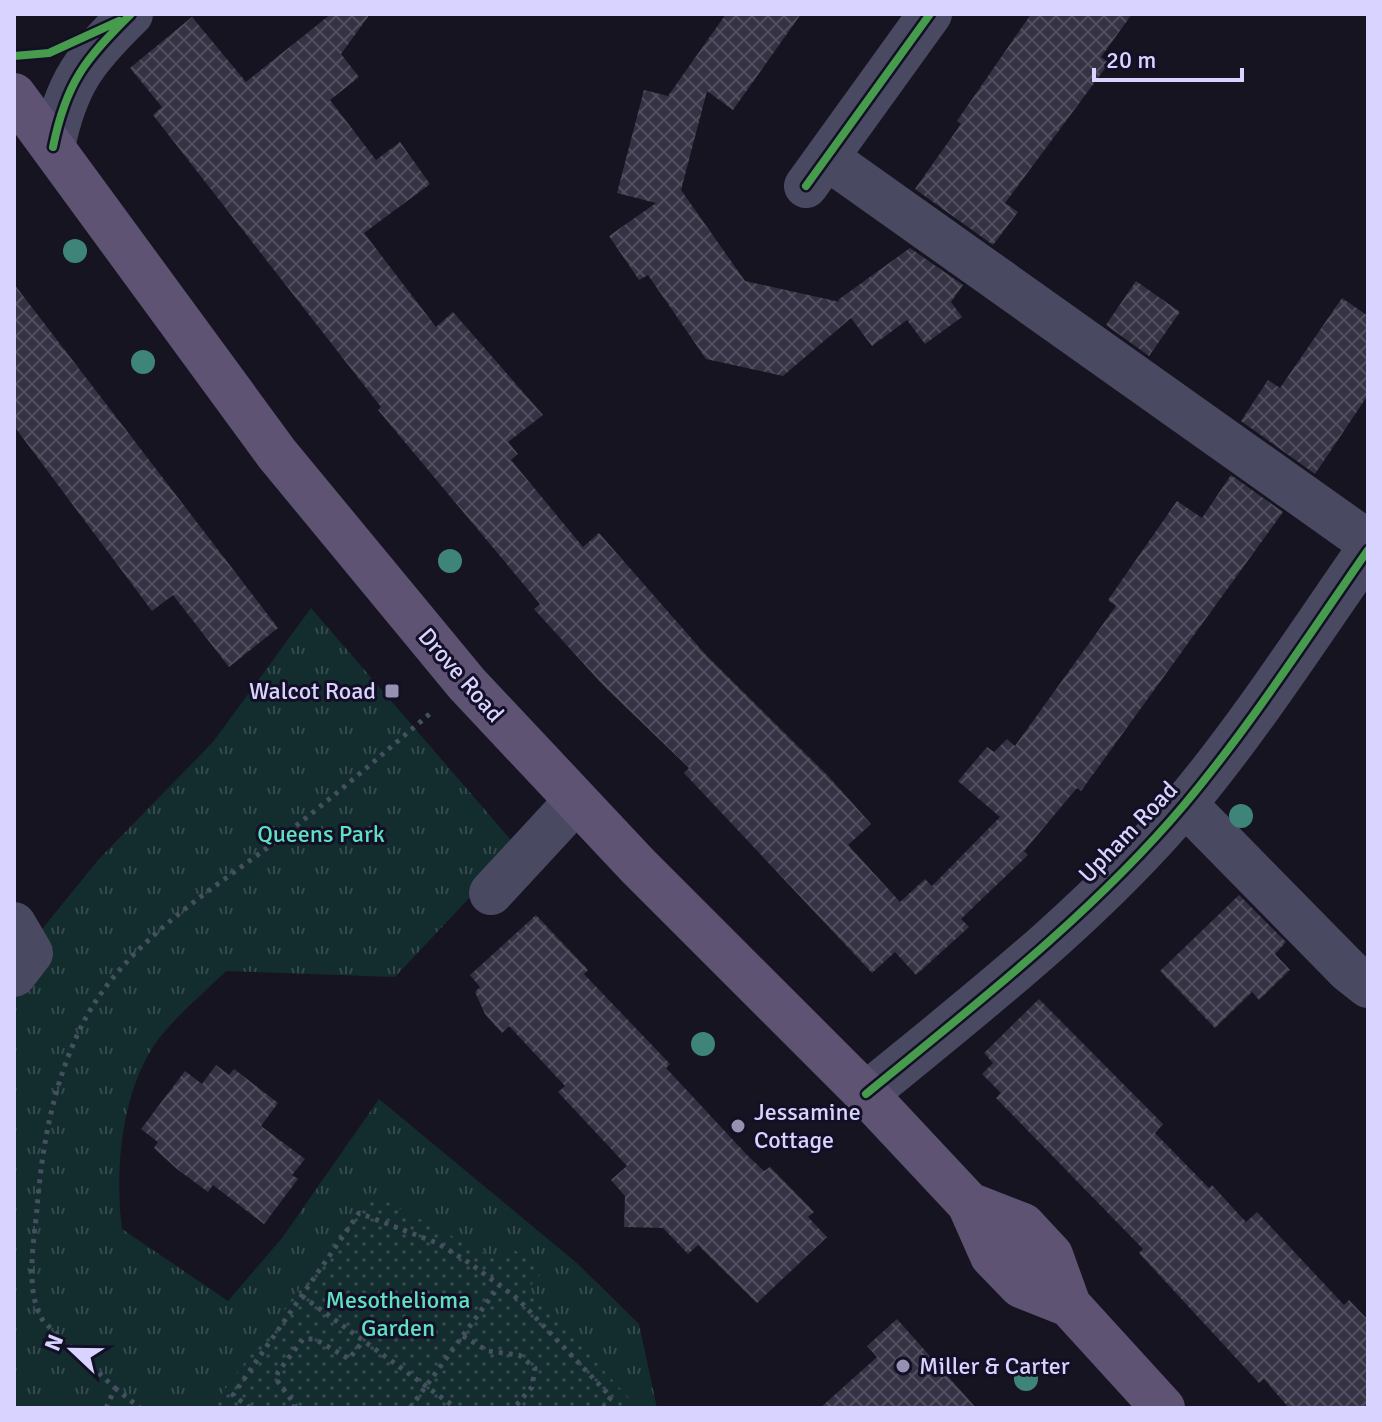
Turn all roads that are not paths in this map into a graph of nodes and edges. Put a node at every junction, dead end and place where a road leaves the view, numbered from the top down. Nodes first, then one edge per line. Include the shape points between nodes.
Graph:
1 (930, 14) edge
2 (128, 16) edge
3 (14, 95) edge
4 (53, 147) junction
5 (1368, 542) edge
6 (1368, 550) edge
7 (576, 801) junction
8 (1185, 804) junction
9 (491, 893) dead end
10 (14, 924) edge
11 (14, 975) edge
12 (1368, 986) edge
13 (866, 1094) junction
14 (1163, 1408) edge

1 - 5 street via 816,172
2 - 4 street via 73,80
3 - 4 main road, Drove Road
4 - 7 main road, Drove Road via 277,454 467,684
6 - 8 street, Upham Road
7 - 9 street
7 - 13 main road, Drove Road
8 - 12 street
8 - 13 street, Upham Road via 1095,897
10 - 11 street via 31,953
13 - 14 main road, Drove Road via 969,1204 992,1256 1021,1286 1069,1305

